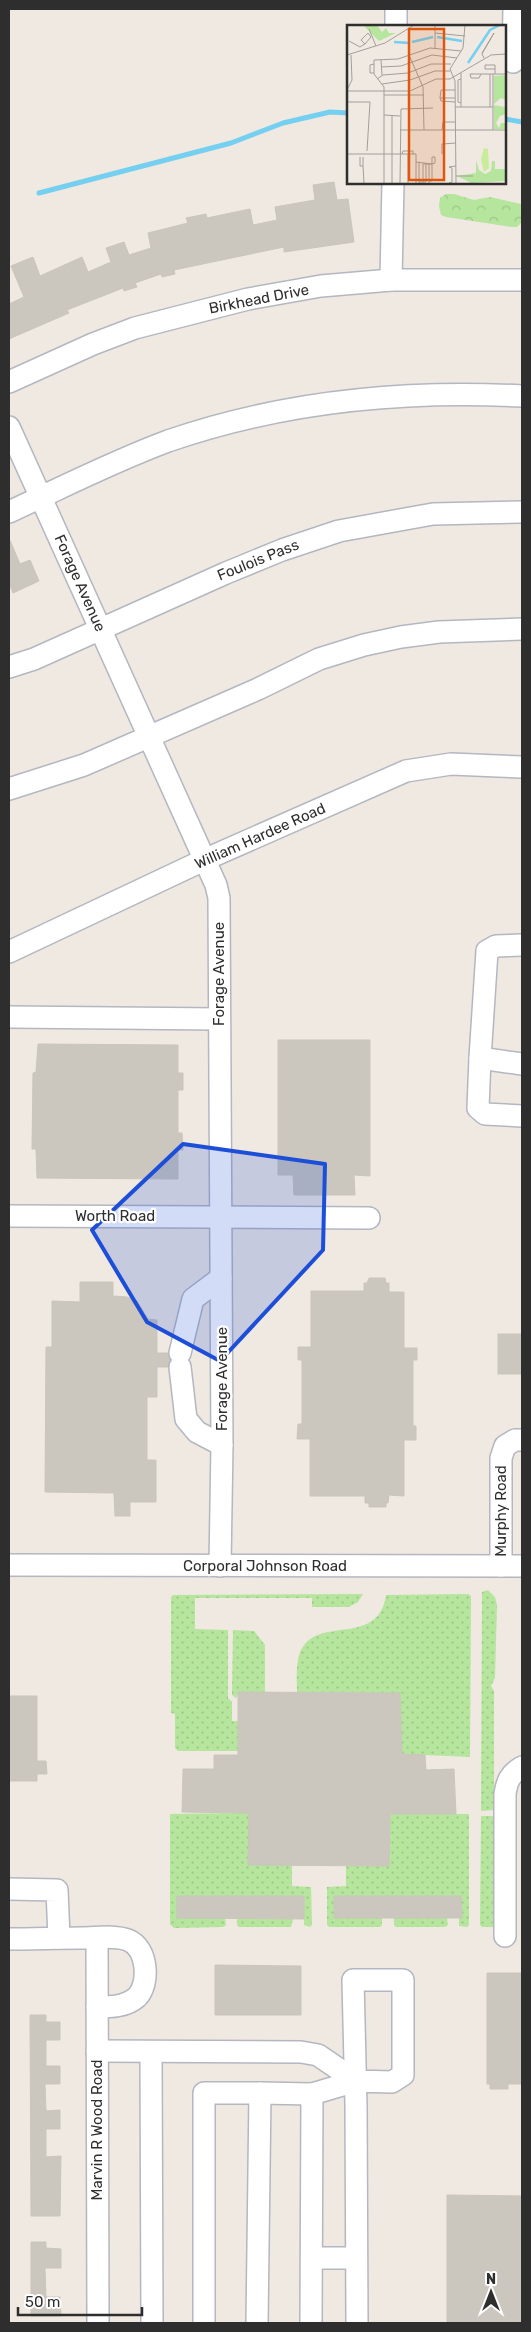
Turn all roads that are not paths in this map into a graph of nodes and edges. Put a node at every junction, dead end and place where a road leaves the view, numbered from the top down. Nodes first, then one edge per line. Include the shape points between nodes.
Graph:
1 (396, 9) edge
2 (514, 9) edge
3 (396, 25) edge
4 (513, 63) edge
5 (393, 184) edge
6 (391, 280) junction
7 (522, 280) edge
8 (9, 382) edge
9 (522, 396) edge
10 (9, 427) edge
11 (41, 497) junction
12 (9, 512) edge
13 (522, 512) edge
14 (101, 629) junction
15 (522, 629) edge
16 (9, 667) edge
17 (148, 737) junction
18 (522, 767) edge
19 (9, 789) edge
20 (204, 860) junction
21 (522, 945) edge
22 (9, 952) edge
23 (9, 1017) edge
24 (220, 1019) junction
25 (480, 1058) junction
26 (522, 1064) edge
27 (522, 1116) edge
28 (9, 1216) edge
29 (221, 1216) junction
30 (369, 1218) dead end
31 (221, 1278) junction
32 (522, 1440) edge
33 (222, 1445) junction
34 (9, 1566) edge
35 (220, 1566) junction
36 (501, 1566) junction
37 (522, 1566) edge
38 (522, 1767) edge
39 (9, 1889) edge
40 (505, 1936) dead end
41 (59, 1938) junction
42 (97, 1938) junction
43 (9, 1939) edge
44 (97, 2008) junction
45 (97, 2051) junction
46 (151, 2052) junction
47 (356, 2081) junction
48 (260, 2093) junction
49 (312, 2094) junction
50 (312, 2258) junction
51 (356, 2258) junction
52 (98, 2323) edge
53 (152, 2323) edge
54 (204, 2323) edge
55 (257, 2323) edge
56 (311, 2323) edge
57 (357, 2323) edge

1 - 3 street
2 - 4 street
5 - 6 street
6 - 7 street, Birkhead Drive
6 - 8 street, Birkhead Drive via 248,299 135,328
9 - 11 street via 420,395 357,399 278,412 167,442
10 - 11 street, Forage Avenue
11 - 12 street
11 - 14 street, Forage Avenue
13 - 14 street, Foulois Pass via 433,514 339,530 234,569
14 - 16 street, Foulois Pass
14 - 17 street, Forage Avenue
15 - 17 street via 439,632 364,645 319,659
17 - 19 street via 84,765
17 - 20 street, Forage Avenue
18 - 20 street, William Hardee Road via 451,764 406,771
20 - 22 street, William Hardee Road
20 - 24 street, Forage Avenue via 219,898
21 - 25 street via 496,946 487,951
23 - 24 street
24 - 29 street, Forage Avenue
25 - 26 street
25 - 27 street via 478,1108 484,1114
28 - 29 street, Worth Road
29 - 30 street, Worth Road
29 - 31 street, Forage Avenue
31 - 33 street, Forage Avenue
31 - 33 street via 193,1299 180,1360 186,1419 197,1432
32 - 36 street, Murphy Road via 505,1446 502,1458
33 - 35 street, Forage Avenue
34 - 35 street, Corporal Johnson Road
35 - 36 street, Corporal Johnson Road
36 - 37 street, Corporal Johnson Road
38 - 40 street via 512,1773 505,1794
39 - 41 street via 57,1890
41 - 42 street
41 - 43 street
42 - 44 street, Marvin R Wood Road
42 - 44 street via 128,1940 138,1947 144,1969 144,1986 137,1997 127,2004
44 - 45 street, Marvin R Wood Road
45 - 46 street
45 - 52 street, Marvin R Wood Road
46 - 47 street via 301,2052 318,2055
46 - 53 street
47 - 47 street via 392,2082 403,2076 403,1980 353,1980
47 - 49 street
47 - 51 street
48 - 49 street
48 - 54 street via 204,2093
48 - 55 street
49 - 50 street
50 - 51 street
50 - 56 street
51 - 57 street

